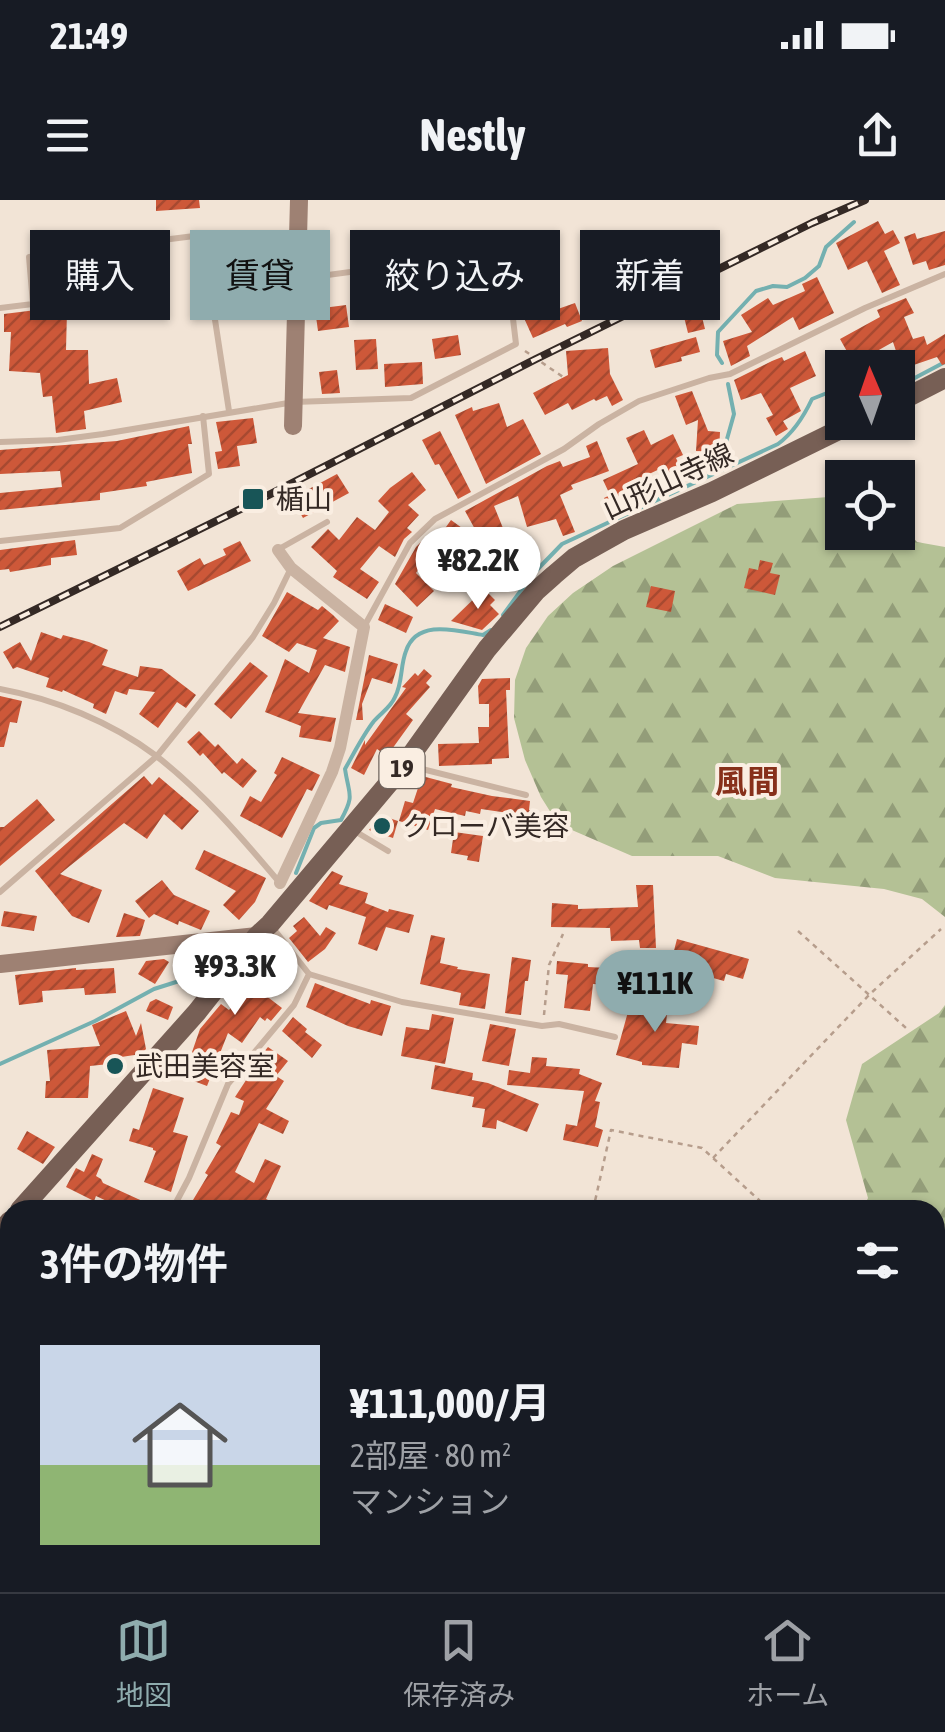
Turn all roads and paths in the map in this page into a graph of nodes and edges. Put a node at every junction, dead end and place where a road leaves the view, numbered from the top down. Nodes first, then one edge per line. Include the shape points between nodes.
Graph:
1 (298, 200) edge
2 (298, 230) edge
3 (190, 237) edge
4 (330, 274) edge
5 (945, 274) edge
6 (0, 308) edge
7 (215, 320) edge
8 (296, 320) edge
9 (516, 344) junction
10 (945, 378) edge
11 (566, 379) dead end
12 (915, 393) edge
13 (294, 402) junction
14 (229, 411) junction
15 (203, 416) junction
16 (293, 426) dead end
17 (825, 437) edge
18 (0, 442) edge
19 (327, 522) dead end
20 (0, 541) edge
21 (278, 550) joint
22 (291, 568) junction
23 (364, 626) junction
24 (0, 689) edge
25 (156, 756) junction
26 (404, 764) junction
27 (526, 795) dead end
28 (352, 830) junction
29 (388, 851) dead end
30 (280, 883) joint
31 (0, 892) edge
32 (941, 929) dead end
33 (264, 930) junction
34 (798, 931) dead end
35 (564, 934) dead end
36 (0, 964) edge
37 (309, 974) junction
38 (870, 994) junction
39 (542, 1026) junction
40 (906, 1028) dead end
41 (615, 1038) dead end
42 (713, 1158) junction
43 (29, 1200) edge
44 (177, 1200) edge
45 (594, 1200) edge
46 (759, 1200) edge

1 - 2 main road
3 - 6 lane via 29,257 33,304
4 - 9 lane via 505,250
5 - 23 lane via 730,374 639,402 450,510 410,542
7 - 14 lane
8 - 13 main road
9 - 11 path
9 - 13 lane via 411,398
10 - 12 main road
13 - 14 lane
13 - 16 main road
14 - 15 lane
15 - 18 lane via 88,436
15 - 20 lane via 209,474 120,528
17 - 26 main road, 山形山寺線 / 19 via 574,558 487,649
19 - 21 lane
21 - 22 street
22 - 23 street
22 - 25 lane via 253,637
23 - 30 street via 340,748
24 - 25 lane via 97,721
25 - 30 lane
25 - 31 lane
26 - 27 lane
26 - 28 main road, 山形山寺線 / 19
28 - 29 lane
28 - 33 main road, 山形山寺線 / 19
32 - 38 path
33 - 36 main road
33 - 37 lane
33 - 43 main road, 山形山寺線 / 19
34 - 38 path
35 - 39 path via 549,965
37 - 39 lane via 402,1002
37 - 44 lane via 294,1004 228,1084
38 - 40 path
38 - 42 path
39 - 41 lane
42 - 45 path via 702,1148 611,1130
42 - 46 path

